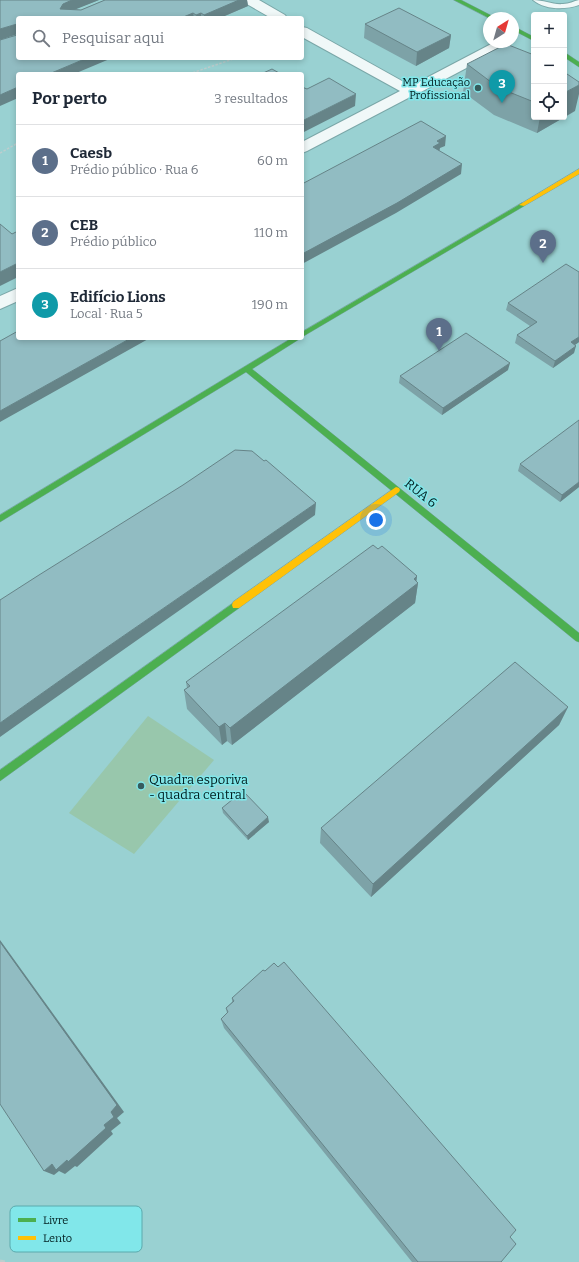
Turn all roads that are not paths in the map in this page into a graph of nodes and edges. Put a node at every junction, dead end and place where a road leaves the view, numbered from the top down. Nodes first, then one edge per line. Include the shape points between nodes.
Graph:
1 (250, 0) edge
2 (457, 0) edge
3 (537, 0) edge
4 (579, 2) edge
5 (483, 13) edge
6 (277, 16) edge
7 (304, 32) edge
8 (494, 48) edge
9 (567, 55) edge
10 (567, 56) edge
11 (579, 59) edge
12 (579, 65) edge
13 (412, 92) junction
14 (304, 147) edge
15 (579, 171) edge
16 (16, 295) edge
17 (0, 303) edge
18 (304, 334) edge
19 (294, 340) edge
20 (246, 368) junction
21 (396, 490) junction
22 (0, 519) edge
23 (579, 638) edge
24 (0, 776) edge

1 - 6 street
2 - 5 street
3 - 4 lane via 554,7
7 - 13 street
8 - 13 street
9 - 11 street
10 - 12 street
13 - 14 street
15 - 18 street
16 - 17 street
19 - 20 street
20 - 21 street, RUA 6
20 - 22 street
21 - 23 street, RUA 6
21 - 24 street

